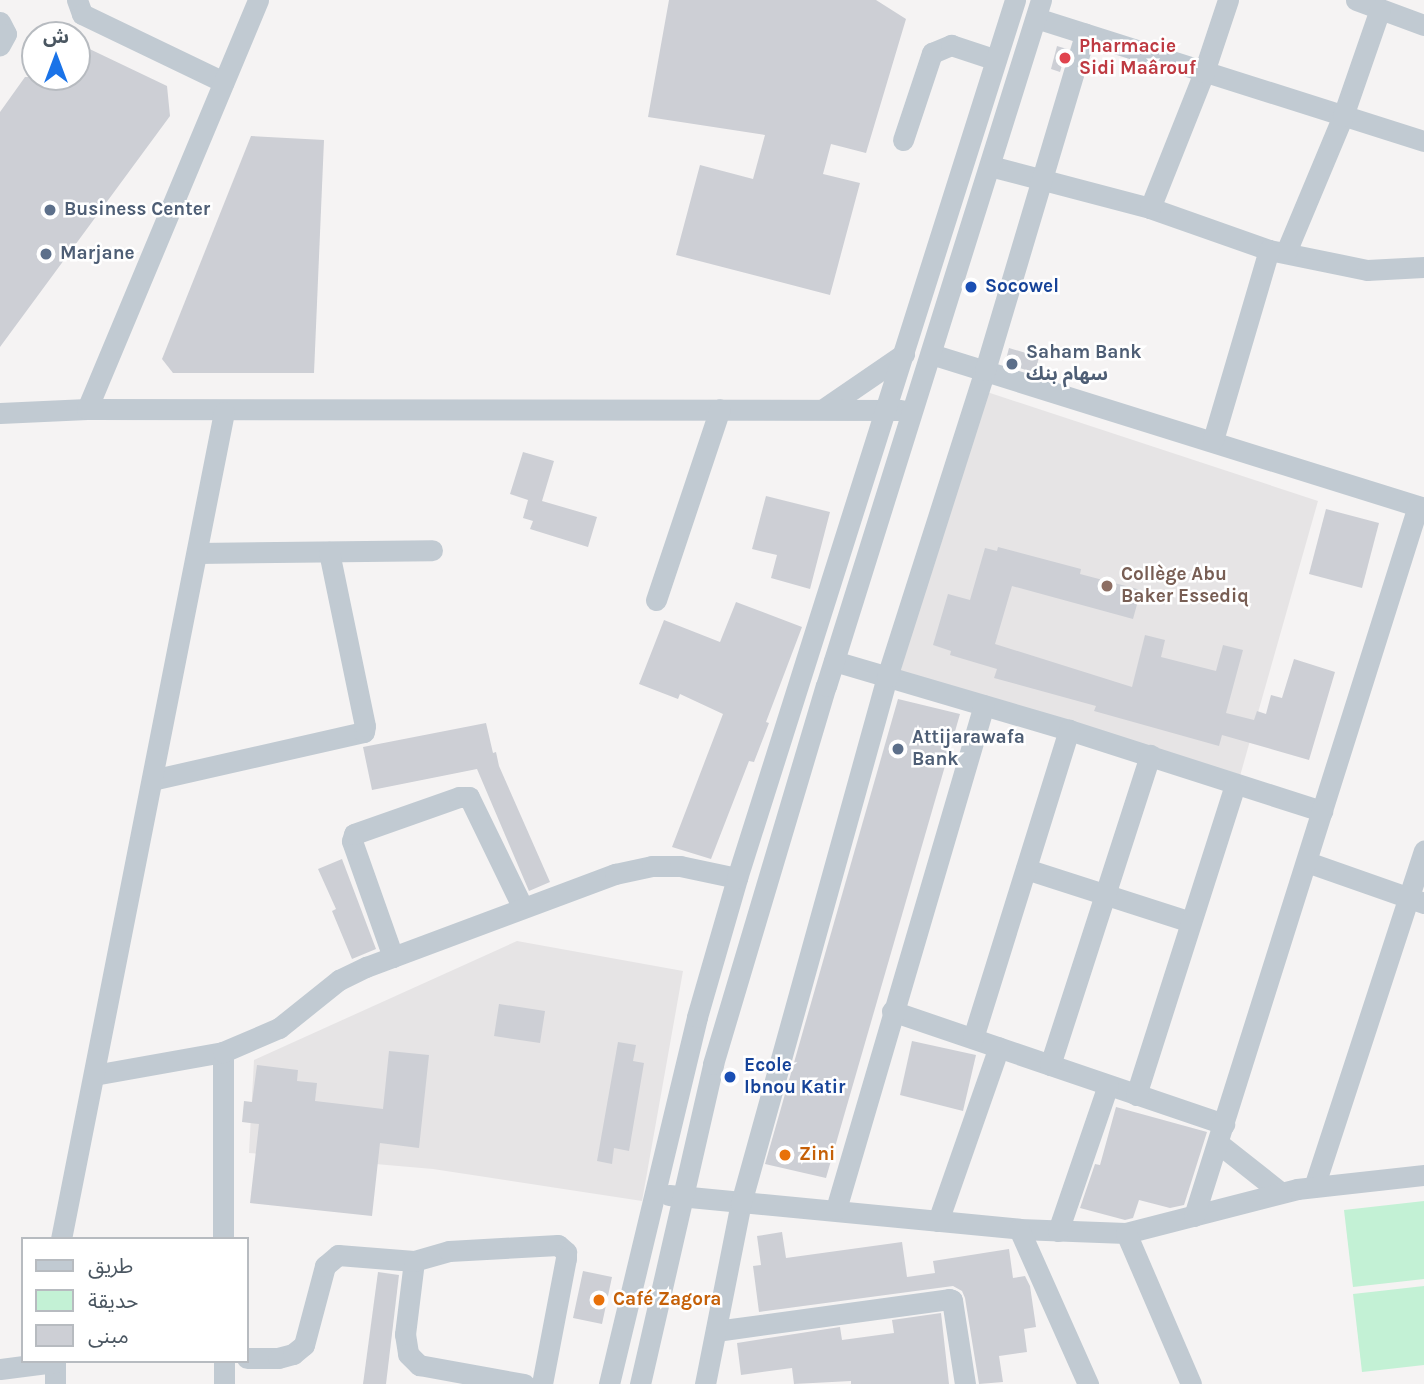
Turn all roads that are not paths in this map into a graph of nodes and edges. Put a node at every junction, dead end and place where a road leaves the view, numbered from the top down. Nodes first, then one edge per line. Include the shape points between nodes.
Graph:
1 (77, 0) edge
2 (258, 0) edge
3 (1015, 0) edge
4 (1228, 0) edge
5 (1356, 0) edge
6 (1038, 9) edge
7 (1380, 9) junction
8 (0, 22) edge
9 (1424, 25) edge
10 (1085, 34) junction
11 (0, 45) edge
12 (996, 60) junction
13 (1204, 72) junction
14 (223, 82) junction
15 (1343, 116) junction
16 (903, 140) dead end
17 (1424, 141) edge
18 (990, 166) junction
19 (1041, 178) junction
20 (1150, 208) junction
21 (1278, 251) junction
22 (1424, 267) edge
23 (904, 354) junction
24 (931, 354) junction
25 (985, 370) junction
26 (824, 408) junction
27 (87, 409) junction
28 (720, 409) junction
29 (887, 410) junction
30 (915, 410) junction
31 (224, 412) junction
32 (0, 413) edge
33 (1213, 440) junction
34 (1421, 507) edge
35 (432, 550) dead end
36 (329, 552) junction
37 (197, 553) junction
38 (656, 600) dead end
39 (834, 661) junction
40 (887, 677) junction
41 (984, 705) junction
42 (1069, 730) junction
43 (1150, 755) junction
44 (152, 780) junction
45 (1235, 784) junction
46 (1322, 811) junction
47 (1424, 850) edge
48 (1307, 862) junction
49 (1026, 869) junction
50 (737, 878) junction
51 (1104, 895) junction
52 (1416, 901) edge
53 (523, 908) junction
54 (1191, 922) junction
55 (393, 957) junction
56 (892, 1011) junction
57 (973, 1038) junction
58 (999, 1047) junction
59 (223, 1052) junction
60 (1050, 1065) junction
61 (94, 1075) junction
62 (1108, 1085) junction
63 (1136, 1095) junction
64 (1221, 1133) junction
65 (1424, 1175) edge
66 (1314, 1187) junction
67 (657, 1192) junction
68 (1280, 1192) junction
69 (683, 1197) junction
70 (741, 1203) junction
71 (835, 1209) junction
72 (1194, 1216) junction
73 (938, 1220) junction
74 (1019, 1229) junction
75 (1058, 1231) junction
76 (1126, 1233) junction
77 (61, 1237) edge
78 (223, 1237) edge
79 (414, 1261) junction
80 (716, 1331) junction
81 (248, 1358) edge
82 (47, 1363) edge
83 (55, 1363) edge
84 (224, 1363) edge
85 (0, 1369) edge
86 (416, 1374) edge
87 (463, 1378) edge
88 (55, 1384) edge
89 (224, 1384) edge
90 (524, 1384) edge
91 (542, 1384) edge
92 (609, 1384) edge
93 (640, 1384) edge
94 (705, 1384) edge
95 (965, 1384) edge
96 (1087, 1384) edge
97 (1191, 1384) edge

1 - 14 street via 82,14
2 - 14 street
3 - 12 street
4 - 13 street
5 - 7 street
6 - 10 street
6 - 18 street
7 - 9 street
7 - 15 street
8 - 11 street via 6,34
10 - 13 street
10 - 19 street
12 - 16 street via 951,45 932,53
12 - 23 street
13 - 15 street
13 - 20 street
14 - 27 street
15 - 17 street
15 - 21 street
18 - 19 street
18 - 24 street
19 - 20 street
19 - 25 street
20 - 21 street
21 - 22 street via 1367,270
21 - 33 street
23 - 26 street
23 - 29 street
24 - 25 street
24 - 30 street
25 - 33 street
25 - 40 street
26 - 28 street
26 - 29 street
27 - 31 street
27 - 32 street
28 - 31 street
28 - 38 street
29 - 30 street
29 - 50 street
30 - 39 street
31 - 37 street
33 - 34 street
34 - 46 street
35 - 36 street
36 - 37 street
36 - 44 street via 364,732
37 - 44 street
39 - 40 street
39 - 69 street via 713,1063
40 - 41 street
40 - 70 street
41 - 42 street
41 - 56 street
42 - 43 street
42 - 49 street
43 - 45 street
43 - 51 street
44 - 61 street
45 - 46 street
45 - 54 street
46 - 48 street
47 - 52 street
48 - 52 street
48 - 64 street
49 - 51 street
49 - 57 street
50 - 53 street via 680,866 652,866 615,874
50 - 67 street via 697,1017
51 - 54 street
51 - 60 street
52 - 66 street
53 - 55 street
53 - 55 street via 469,797 354,834 352,841
54 - 63 street
55 - 59 street via 339,980 279,1028
56 - 57 street
56 - 71 street
57 - 58 street
58 - 60 street
58 - 73 street
59 - 61 street
59 - 78 street
60 - 62 street
61 - 77 street
62 - 63 street
62 - 75 street
63 - 64 street
64 - 68 street
64 - 72 street
65 - 66 street
66 - 68 street
67 - 69 street
67 - 92 street
68 - 72 street
69 - 70 street
69 - 93 street
70 - 71 street
70 - 80 street
71 - 73 street
72 - 76 street
73 - 74 street
74 - 75 street
74 - 96 street
75 - 76 street
76 - 97 street
79 - 81 street via 338,1255 325,1266 304,1345 278,1358
79 - 86 street via 405,1334
79 - 91 street via 449,1251 563,1247 566,1258
80 - 94 street
80 - 95 street via 949,1298
82 - 85 street
83 - 88 street
84 - 89 street
86 - 87 street
87 - 90 street

